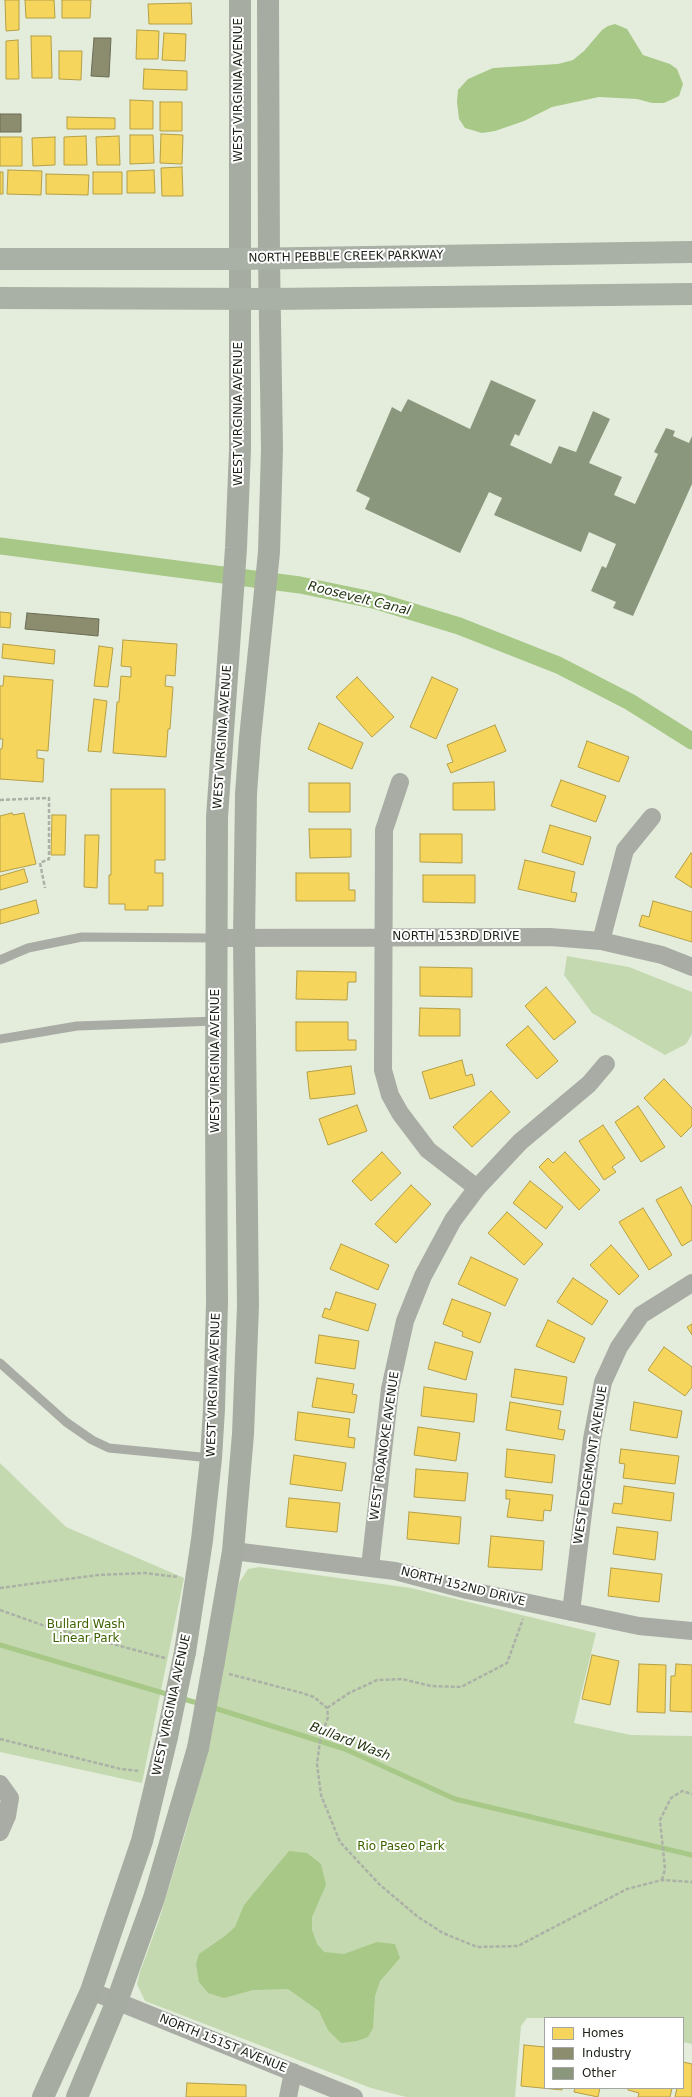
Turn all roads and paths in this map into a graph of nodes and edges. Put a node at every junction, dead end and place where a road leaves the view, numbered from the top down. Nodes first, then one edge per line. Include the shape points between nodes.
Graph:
1 (240, 0) edge
2 (268, 0) edge
3 (692, 252) edge
4 (0, 259) edge
5 (239, 259) junction
6 (269, 259) junction
7 (692, 294) edge
8 (0, 298) edge
9 (239, 299) junction
10 (271, 299) junction
11 (400, 782) dead end
12 (0, 800) edge
13 (652, 817) dead end
14 (45, 888) dead end
15 (383, 937) junction
16 (216, 938) junction
17 (244, 938) junction
18 (601, 940) junction
19 (0, 960) edge
20 (692, 967) edge
21 (216, 1021) junction
22 (0, 1039) edge
23 (606, 1064) dead end
24 (478, 1188) junction
25 (692, 1283) edge
26 (0, 1363) edge
27 (211, 1458) junction
28 (233, 1551) junction
29 (370, 1567) junction
30 (196, 1580) junction
31 (0, 1588) edge
32 (526, 1603) junction
33 (0, 1610) edge
34 (571, 1612) junction
35 (692, 1631) edge
36 (179, 1656) junction
37 (220, 1667) junction
38 (327, 1708) junction
39 (0, 1739) edge
40 (157, 1773) junction
41 (5, 1791) edge
42 (692, 1794) edge
43 (0, 1832) edge
44 (662, 1880) junction
45 (692, 1882) edge
46 (91, 1991) junction
47 (117, 2001) junction
48 (293, 2072) junction
49 (44, 2097) edge
50 (77, 2097) edge
51 (288, 2097) edge
52 (354, 2097) edge

1 - 5 main road, WEST VIRGINIA AVENUE
2 - 6 main road
3 - 6 main road, NORTH PEBBLE CREEK PARKWAY
4 - 5 main road, NORTH PEBBLE CREEK PARKWAY
5 - 6 main road, NORTH PEBBLE CREEK PARKWAY
5 - 9 main road, WEST VIRGINIA AVENUE
6 - 10 main road
7 - 10 main road
8 - 9 main road
9 - 10 main road
9 - 16 main road, WEST VIRGINIA AVENUE via 240,450 236,548 219,784
10 - 17 main road via 272,448 269,552 246,794
11 - 15 street via 384,830
12 - 14 path via 50,798 50,859 40,863
13 - 18 street via 625,850
15 - 17 street, NORTH 153RD DRIVE
15 - 18 street, NORTH 153RD DRIVE via 550,937
15 - 24 street via 384,1070 390,1095 400,1113 428,1150
16 - 17 street, NORTH 153RD DRIVE
16 - 19 lane via 82,937 28,948
16 - 21 main road, WEST VIRGINIA AVENUE
17 - 28 main road via 248,1306 243,1434
18 - 20 street, NORTH 153RD DRIVE via 662,955
21 - 22 lane via 77,1026
21 - 27 main road, WEST VIRGINIA AVENUE via 217,1303
23 - 24 street, WEST ROANOKE AVENUE via 589,1084 520,1142
24 - 29 street, WEST ROANOKE AVENUE via 453,1220 427,1269 405,1322 390,1389
25 - 34 street, WEST EDGEMONT AVENUE via 641,1315 619,1347 603,1382 591,1447
26 - 27 lane via 66,1422 97,1443 109,1448
27 - 30 main road, WEST VIRGINIA AVENUE
28 - 29 street, NORTH 152ND DRIVE
28 - 37 main road
29 - 32 street, NORTH 152ND DRIVE
30 - 31 path via 145,1573 98,1575
30 - 36 main road, WEST VIRGINIA AVENUE
32 - 34 street, NORTH 152ND DRIVE
32 - 38 path via 507,1663 489,1673 461,1687 431,1686 402,1679 376,1680 349,1692
33 - 36 path via 45,1626
34 - 35 street, NORTH 152ND DRIVE via 639,1626
36 - 40 main road, WEST VIRGINIA AVENUE, bridge via 166,1736
37 - 38 path via 314,1697
37 - 47 main road, bridge via 154,1898
38 - 44 path via 328,1717 320,1741 317,1764 321,1795 340,1842 380,1884 418,1917 444,1933 477,1947 518,1946 627,1889
39 - 40 path via 121,1769
40 - 46 main road, WEST VIRGINIA AVENUE via 142,1841
41 - 43 street via 7,1816
42 - 44 path via 682,1792 671,1798 660,1820 665,1869
44 - 45 path
46 - 47 street, NORTH 151ST AVENUE
46 - 49 main road, WEST VIRGINIA AVENUE
47 - 48 street, NORTH 151ST AVENUE
47 - 50 main road
48 - 51 street
48 - 52 street, NORTH 151ST AVENUE

